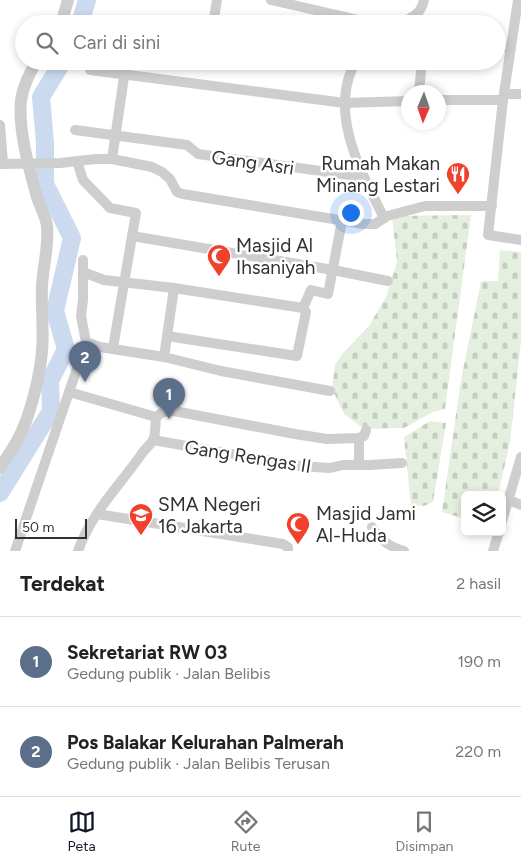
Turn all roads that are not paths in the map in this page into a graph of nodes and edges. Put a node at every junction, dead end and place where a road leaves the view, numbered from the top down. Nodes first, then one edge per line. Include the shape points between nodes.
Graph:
1 (68, 0) edge
2 (217, 0) edge
3 (271, 0) edge
4 (424, 0) edge
5 (518, 0) edge
6 (64, 15) edge
7 (214, 15) edge
8 (337, 15) edge
9 (419, 15) edge
10 (506, 47) edge
11 (511, 48) junction
12 (33, 70) edge
13 (90, 70) dead end
14 (122, 70) edge
15 (352, 70) edge
16 (421, 70) edge
17 (123, 74) junction
18 (420, 85) edge
19 (521, 94) edge
20 (504, 97) junction
21 (446, 100) edge
22 (401, 101) edge
23 (345, 104) junction
24 (0, 125) edge
25 (75, 130) dead end
26 (115, 135) junction
27 (112, 159) junction
28 (77, 161) junction
29 (33, 163) junction
30 (1, 164) edge
31 (364, 177) junction
32 (492, 206) junction
33 (384, 218) junction
34 (342, 221) junction
35 (132, 236) junction
36 (521, 240) edge
37 (83, 260) dead end
38 (333, 270) junction
39 (83, 272) junction
40 (388, 281) dead end
41 (123, 282) junction
42 (174, 288) junction
43 (303, 308) junction
44 (167, 336) junction
45 (86, 342) junction
46 (113, 348) junction
47 (164, 357) junction
48 (330, 391) dead end
49 (69, 392) junction
50 (156, 418) junction
51 (153, 440) junction
52 (521, 457) edge
53 (402, 463) dead end
54 (359, 465) junction
55 (0, 468) edge
56 (509, 500) junction
57 (521, 504) edge
58 (506, 509) edge
59 (97, 514) junction
60 (372, 527) dead end
61 (498, 536) edge
62 (15, 551) edge
63 (78, 551) edge
64 (288, 551) edge
65 (404, 551) edge
66 (493, 551) edge

1 - 6 street
2 - 7 street
3 - 8 street
4 - 9 street
5 - 11 street
10 - 11 street
11 - 20 street
12 - 29 street via 21,101 22,122
13 - 17 street
14 - 17 street
15 - 23 street
16 - 18 street
17 - 23 street
17 - 26 street
19 - 20 street
20 - 21 street
20 - 32 street
22 - 23 street
23 - 31 street via 353,153
24 - 30 street
25 - 26 street, Gang Asri
26 - 27 street
26 - 31 street, Gang Asri via 187,145 198,154
27 - 28 street
27 - 34 street via 152,167 162,172 177,192 183,194
28 - 29 street
28 - 35 street via 83,180 110,208 136,213
29 - 30 street
29 - 55 street via 37,199 48,236 40,310 41,368 26,422
31 - 33 street
32 - 33 street via 425,206
32 - 36 street via 488,235
33 - 34 street via 375,224
34 - 38 street
35 - 38 street
35 - 41 street
37 - 39 street
38 - 40 street
38 - 43 street via 328,294 310,290
39 - 41 street via 104,280
39 - 45 street via 81,316
41 - 42 street
41 - 46 street
42 - 43 street
42 - 44 street
43 - 44 street via 306,315 297,356
44 - 47 street
45 - 46 street
45 - 49 street
46 - 47 street
47 - 48 street
49 - 50 street
49 - 62 street
50 - 51 street
50 - 54 street via 163,412 174,411 327,439 363,434
51 - 54 street, Gang Rengas II via 300,466
51 - 59 street
52 - 56 street
53 - 54 street, Gang Rengas II
56 - 57 street
56 - 58 street
59 - 63 street
59 - 64 street via 283,544
60 - 65 street via 377,536
61 - 66 street

